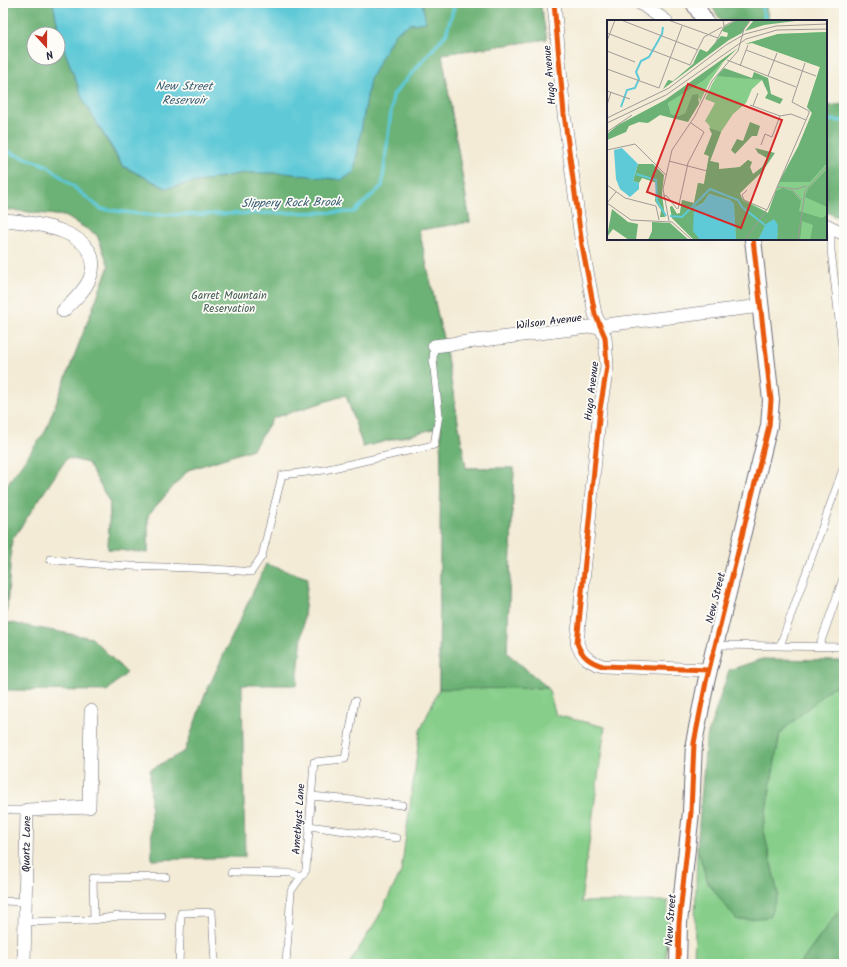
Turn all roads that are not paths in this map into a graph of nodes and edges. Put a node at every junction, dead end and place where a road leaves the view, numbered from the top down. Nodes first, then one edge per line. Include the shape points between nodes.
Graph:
1 (554, 3) edge
2 (640, 3) edge
3 (694, 3) edge
4 (665, 20) edge
5 (704, 20) edge
6 (3, 220) edge
7 (829, 227) edge
8 (844, 234) edge
9 (753, 240) edge
10 (761, 306) junction
11 (63, 312) dead end
12 (600, 325) junction
13 (434, 346) joint
14 (844, 364) edge
15 (844, 466) edge
16 (50, 559) dead end
17 (844, 576) edge
18 (715, 645) junction
19 (780, 646) junction
20 (819, 647) junction
21 (844, 647) edge
22 (709, 670) junction
23 (355, 701) dead end
24 (91, 711) dead end
25 (312, 796) junction
26 (402, 805) dead end
27 (3, 810) edge
28 (27, 810) junction
29 (309, 826) junction
30 (397, 838) dead end
31 (232, 872) dead end
32 (302, 876) junction
33 (166, 877) dead end
34 (3, 901) edge
35 (26, 902) junction
36 (162, 916) dead end
37 (94, 920) junction
38 (25, 922) junction
39 (24, 964) edge
40 (179, 964) edge
41 (215, 964) edge
42 (286, 964) edge
43 (678, 964) edge

1 - 12 street, Hugo Avenue via 564,114 582,245 595,314
2 - 4 street
3 - 5 street
6 - 11 street via 59,229 85,245 90,252 90,279
7 - 8 street
7 - 14 lane
9 - 10 street, New Street
10 - 12 street, Wilson Avenue
10 - 18 street, New Street via 772,400 769,426
12 - 13 street, Wilson Avenue
12 - 22 street, Hugo Avenue via 605,337 607,367 600,408 577,643 585,658 603,666
13 - 16 lane via 433,360 439,415 434,445 324,470 282,475 262,556 251,572 209,568 130,567
15 - 19 lane
17 - 20 lane
18 - 19 lane
18 - 22 street, New Street
19 - 20 lane
20 - 21 lane
22 - 43 street, New Street via 694,743
23 - 25 lane, Amethyst Lane via 345,759 314,762
24 - 28 street, Quartz Lane via 89,807
25 - 26 lane
25 - 29 lane, Amethyst Lane
27 - 28 lane
28 - 35 street, Quartz Lane
29 - 30 lane
29 - 32 lane, Amethyst Lane via 306,870
31 - 32 lane via 291,873
32 - 42 lane, Amethyst Lane via 291,892
33 - 37 lane via 93,878
34 - 35 lane
35 - 38 street, Quartz Lane
36 - 37 lane via 118,916
37 - 38 lane
38 - 39 street, Quartz Lane
40 - 41 lane via 181,912 212,912

